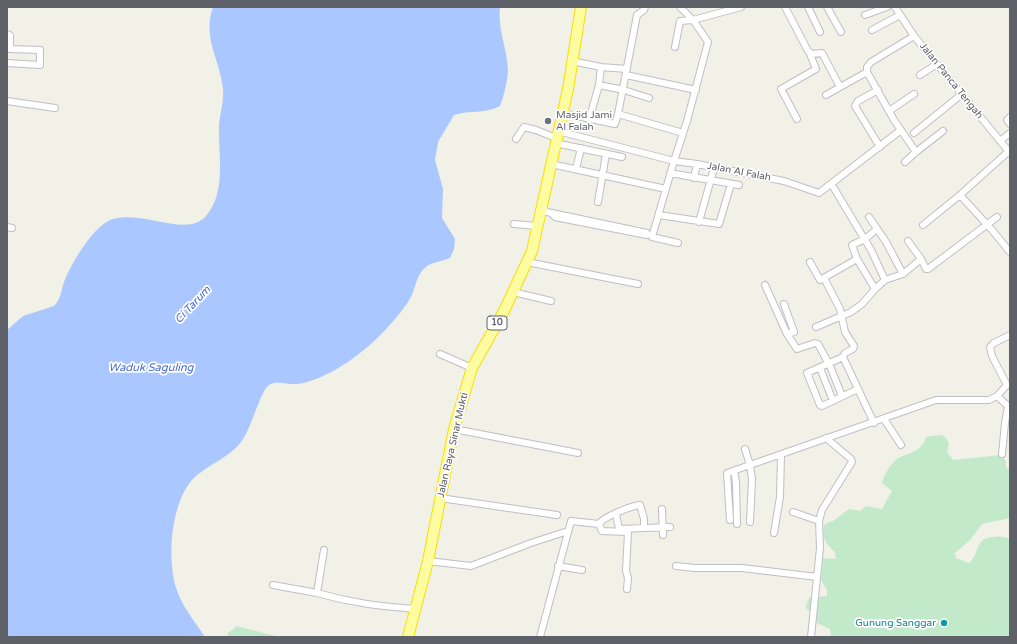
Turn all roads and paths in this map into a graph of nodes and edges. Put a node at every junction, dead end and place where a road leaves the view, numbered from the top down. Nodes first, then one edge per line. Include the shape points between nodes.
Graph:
1 (581, 7) edge
2 (645, 7) edge
3 (680, 7) edge
4 (785, 7) edge
5 (808, 7) edge
6 (827, 7) edge
7 (887, 7) edge
8 (895, 7) edge
9 (736, 8) edge
10 (865, 15) dead end
11 (900, 15) junction
12 (693, 20) junction
13 (872, 30) dead end
14 (820, 32) dead end
15 (841, 32) dead end
16 (7, 34) edge
17 (914, 36) junction
18 (675, 47) dead end
19 (810, 54) junction
20 (572, 61) junction
21 (7, 63) edge
22 (937, 64) junction
23 (601, 67) junction
24 (627, 72) junction
25 (867, 72) junction
26 (920, 75) dead end
27 (599, 84) junction
28 (840, 87) junction
29 (624, 90) junction
30 (696, 90) junction
31 (878, 90) junction
32 (914, 94) dead end
33 (962, 94) junction
34 (826, 96) dead end
35 (649, 98) dead end
36 (7, 101) edge
37 (55, 108) dead end
38 (889, 111) junction
39 (562, 113) junction
40 (618, 114) junction
41 (1010, 116) edge
42 (797, 119) dead end
43 (589, 120) junction
44 (1010, 124) edge
45 (901, 130) junction
46 (943, 131) dead end
47 (683, 133) junction
48 (914, 133) dead end
49 (1010, 133) edge
50 (556, 137) junction
51 (516, 139) dead end
52 (1000, 141) junction
53 (880, 147) junction
54 (581, 148) junction
55 (916, 152) junction
56 (1009, 152) edge
57 (606, 154) junction
58 (622, 157) dead end
59 (674, 161) junction
60 (905, 162) dead end
61 (551, 164) junction
62 (697, 164) junction
63 (714, 168) junction
64 (576, 169) junction
65 (670, 173) junction
66 (602, 174) junction
67 (694, 178) junction
68 (710, 180) junction
69 (731, 184) junction
70 (739, 185) dead end
71 (832, 185) junction
72 (666, 188) junction
73 (960, 195) junction
74 (598, 202) dead end
75 (541, 208) junction
76 (659, 215) junction
77 (869, 217) dead end
78 (997, 217) dead end
79 (699, 222) junction
80 (514, 224) dead end
81 (599, 224) junction
82 (923, 225) dead end
83 (987, 225) junction
84 (537, 226) junction
85 (878, 229) junction
86 (865, 239) junction
87 (908, 241) dead end
88 (678, 243) dead end
89 (1010, 252) edge
90 (857, 259) junction
91 (921, 259) junction
92 (528, 262) junction
93 (810, 262) dead end
94 (903, 274) junction
95 (824, 278) junction
96 (885, 280) junction
97 (638, 284) dead end
98 (765, 285) dead end
99 (875, 289) junction
100 (513, 292) junction
101 (551, 301) dead end
102 (784, 304) dead end
103 (843, 317) junction
104 (816, 327) dead end
105 (787, 334) junction
106 (1010, 335) edge
107 (440, 354) dead end
108 (843, 357) junction
109 (828, 364) junction
110 (472, 368) junction
111 (820, 368) junction
112 (858, 389) junction
113 (842, 396) junction
114 (997, 396) junction
115 (833, 401) junction
116 (1009, 407) edge
117 (884, 419) junction
118 (874, 422) junction
119 (454, 429) junction
120 (826, 438) junction
121 (1003, 442) junction
122 (1010, 445) edge
123 (900, 446) dead end
124 (745, 449) dead end
125 (578, 453) dead end
126 (1002, 454) dead end
127 (781, 455) junction
128 (750, 465) junction
129 (734, 471) junction
130 (440, 498) junction
131 (662, 509) dead end
132 (793, 512) dead end
133 (616, 514) junction
134 (556, 515) dead end
135 (730, 520) dead end
136 (819, 521) junction
137 (750, 522) dead end
138 (599, 524) junction
139 (737, 524) dead end
140 (644, 527) junction
141 (662, 527) junction
142 (670, 528) dead end
143 (568, 531) junction
144 (774, 533) dead end
145 (663, 535) dead end
146 (324, 550) dead end
147 (428, 561) junction
148 (558, 566) junction
149 (676, 566) dead end
150 (582, 570) dead end
151 (817, 577) junction
152 (273, 586) dead end
153 (627, 588) dead end
154 (317, 594) junction
155 (415, 609) junction
156 (409, 637) edge
157 (540, 637) edge
158 (810, 637) edge

1 - 20 highway, Jalan Raya Sinar Mukti / 10
2 - 24 street via 637,15
3 - 12 street
4 - 19 street
5 - 14 street
6 - 15 street
7 - 10 street
8 - 11 street, Jalan Panca Tengah
9 - 12 street
11 - 13 street
11 - 17 street, Jalan Panca Tengah
12 - 18 street via 680,21
12 - 30 street via 708,42
16 - 21 street via 10,34 10,49 40,50 40,64
17 - 22 street, Jalan Panca Tengah
17 - 25 street via 871,62
19 - 28 street via 822,53
19 - 42 street via 816,69 781,89
20 - 23 street
20 - 39 highway, Jalan Raya Sinar Mukti / 10
22 - 26 street
22 - 33 street, Jalan Panca Tengah
23 - 24 street
23 - 27 street
24 - 29 street
24 - 30 street
25 - 28 street
25 - 31 street
27 - 29 street
27 - 43 street
28 - 34 street
29 - 35 street
29 - 40 street
30 - 47 street
31 - 38 street
31 - 53 street via 855,106
32 - 38 street
33 - 48 street
33 - 52 street, Jalan Panca Tengah
36 - 37 street
38 - 45 street
39 - 43 street
39 - 50 highway, Jalan Raya Sinar Mukti / 10
40 - 43 street via 615,124
40 - 47 street
41 - 44 street via 1007,120
45 - 53 street, Jalan Al Falah
45 - 55 street
46 - 55 street
47 - 59 street
49 - 52 street
50 - 51 street via 524,127
50 - 54 street
50 - 59 street, Jalan Al Falah
50 - 61 highway, Jalan Raya Sinar Mukti / 10
52 - 56 street, Jalan Panca Tengah
53 - 71 street, Jalan Al Falah
54 - 57 street
54 - 64 street
55 - 60 street
56 - 73 street
57 - 58 street
57 - 66 street
59 - 62 street, Jalan Al Falah
59 - 65 street
61 - 64 street
61 - 75 highway, Jalan Raya Sinar Mukti / 10
62 - 63 street, Jalan Al Falah
62 - 67 street
63 - 68 street
63 - 71 street, Jalan Al Falah via 784,181 818,193
64 - 66 street
65 - 67 street
65 - 72 street
66 - 72 street
66 - 74 street
67 - 68 street
68 - 69 street
68 - 79 street
69 - 70 street
69 - 79 street via 719,224
71 - 86 street
72 - 76 street
73 - 82 street
73 - 83 street
75 - 81 street via 554,214
75 - 84 highway, Jalan Raya Sinar Mukti / 10
76 - 79 street
76 - 88 street via 652,237
77 - 85 street
78 - 83 street
80 - 84 street
81 - 81 street via 648,234 646,236
83 - 89 street
83 - 91 street via 928,269
84 - 92 highway, Jalan Raya Sinar Mukti / 10
85 - 86 street
85 - 94 street
86 - 90 street via 852,246
86 - 96 street
87 - 91 street
90 - 95 street
90 - 99 street
91 - 94 street
92 - 97 street
92 - 100 highway, Jalan Raya Sinar Mukti / 10
93 - 95 street via 818,279
94 - 96 street
95 - 103 street
96 - 99 street
98 - 105 street
99 - 103 street via 862,304
100 - 101 street
100 - 110 highway, Jalan Raya Sinar Mukti / 10
102 - 105 street via 794,332
103 - 104 street
103 - 108 street via 843,325 854,347
105 - 109 street via 797,349 817,344
106 - 114 street via 990,347 1007,385
107 - 110 street
108 - 109 street
108 - 112 street
109 - 111 street
109 - 113 street
110 - 119 highway, Jalan Raya Sinar Mukti / 10
111 - 115 street
111 - 115 street via 807,375 820,406
112 - 113 street
112 - 118 street
113 - 115 street
114 - 116 street
114 - 117 street via 983,401 936,400
116 - 121 street
117 - 118 street
117 - 123 street
118 - 120 street
119 - 125 street
119 - 130 highway, Jalan Raya Sinar Mukti / 10
120 - 127 street
120 - 136 street via 852,462 822,510
121 - 122 street
121 - 126 street
124 - 128 street
127 - 128 street
127 - 144 street via 780,497
128 - 129 street
128 - 137 street
129 - 135 street via 727,473
129 - 139 street
130 - 134 street
130 - 147 highway, Jalan Raya Sinar Mukti / 10
131 - 141 street
132 - 136 street
133 - 138 street
133 - 140 street via 618,528
133 - 140 street via 640,505
136 - 151 street
138 - 143 street via 572,520
138 - 153 street via 602,531 628,532
140 - 141 street
141 - 142 street
141 - 145 street
143 - 147 street via 471,566
143 - 148 street
146 - 154 street
147 - 155 highway, Jalan Raya Sinar Mukti / 10
148 - 150 street
148 - 157 street
149 - 151 street via 742,568
151 - 158 street
152 - 154 street
154 - 155 street via 378,607
155 - 156 highway, Jalan Raya Sinar Mukti / 10

